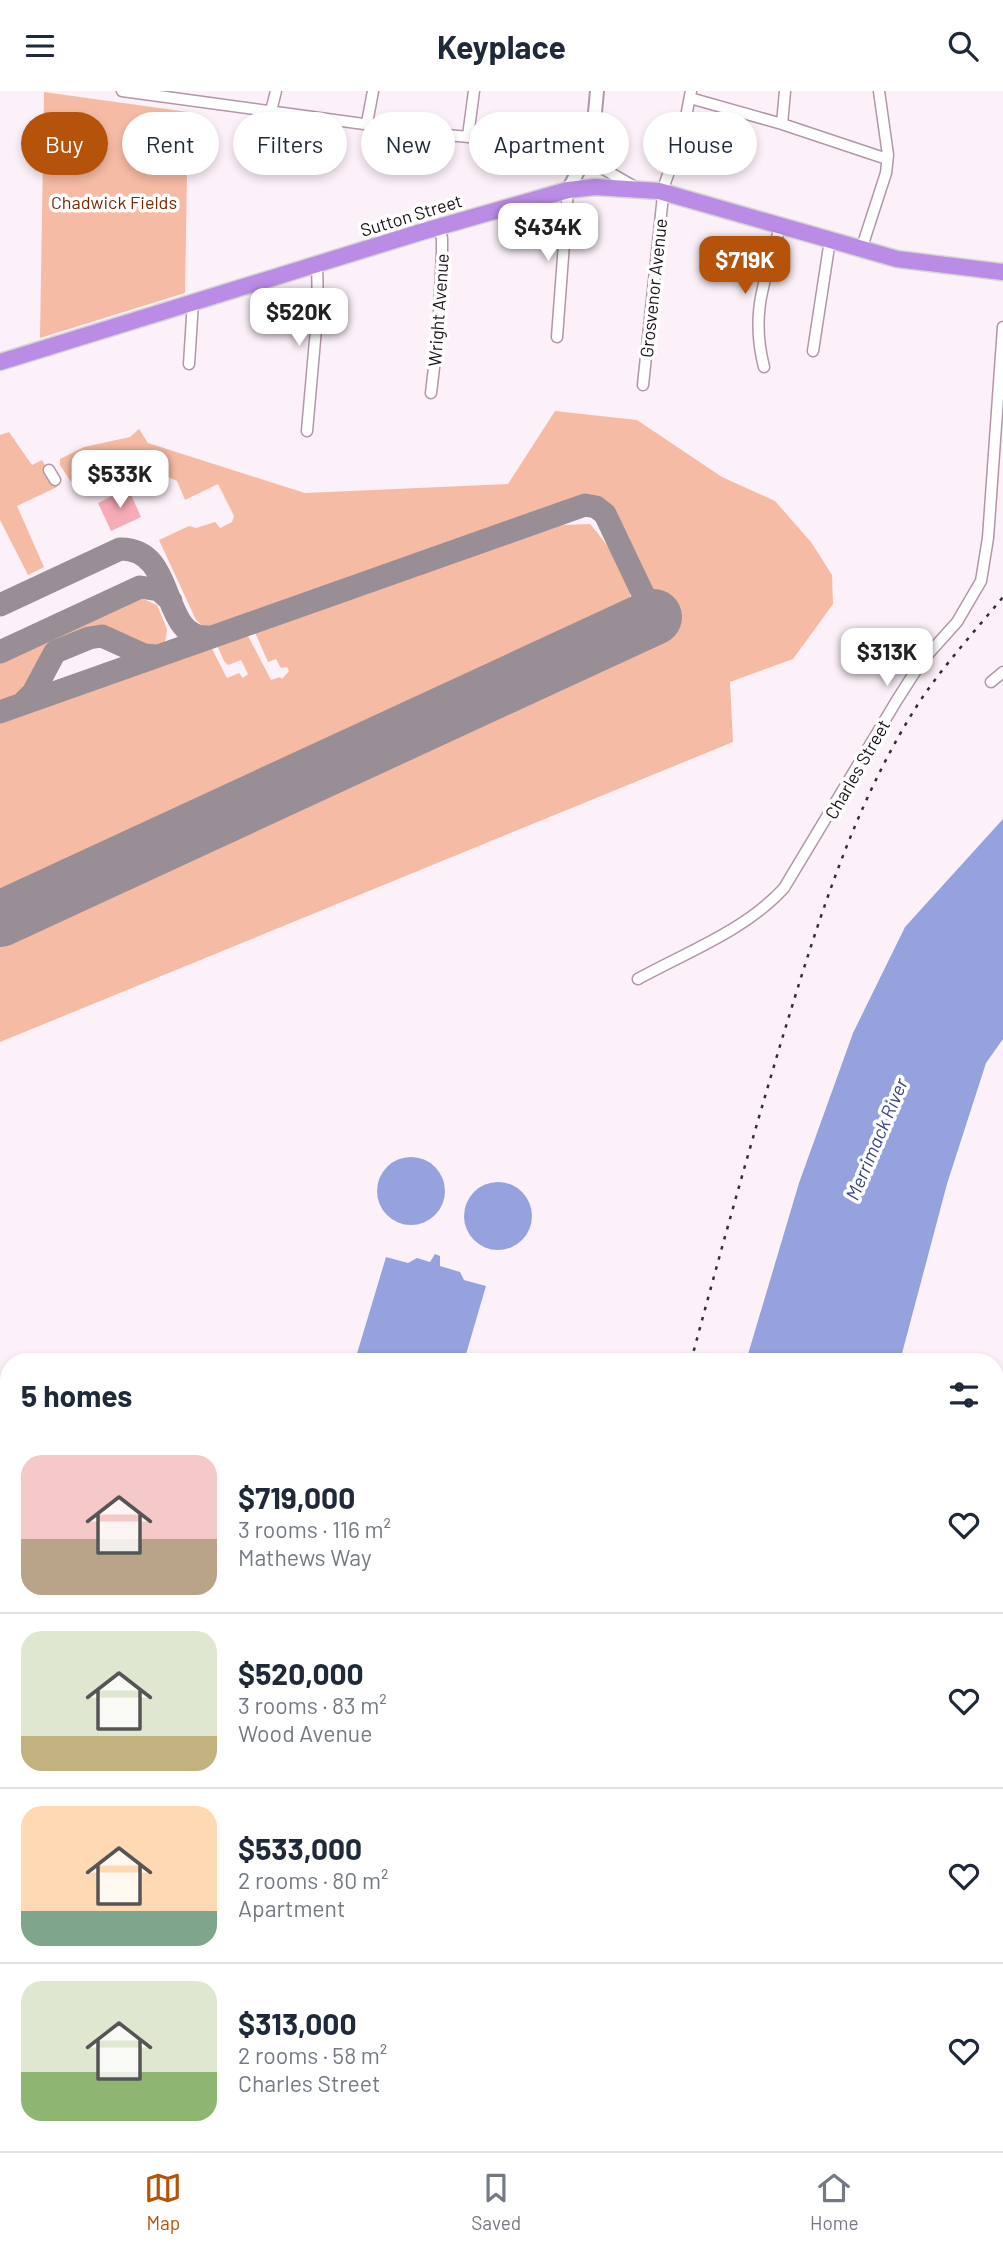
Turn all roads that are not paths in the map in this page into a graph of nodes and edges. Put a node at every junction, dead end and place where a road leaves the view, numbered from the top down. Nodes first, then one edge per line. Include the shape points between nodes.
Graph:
1 (122, 91) edge
2 (276, 91) edge
3 (373, 91) edge
4 (474, 91) edge
5 (597, 91) edge
6 (785, 91) edge
7 (878, 91) edge
8 (176, 94) edge
9 (690, 95) edge
10 (271, 111) junction
11 (369, 112) edge
12 (595, 112) edge
13 (361, 122) edge
14 (782, 124) junction
15 (455, 134) edge
16 (468, 136) joint
17 (887, 159) junction
18 (577, 175) edge
19 (614, 175) edge
20 (636, 188) junction
21 (568, 190) junction
22 (663, 192) junction
23 (437, 227) junction
24 (780, 227) junction
25 (830, 240) junction
26 (861, 250) junction
27 (317, 264) junction
28 (1003, 272) edge
29 (193, 302) junction
30 (1003, 327) edge
31 (557, 337) dead end
32 (813, 351) dead end
33 (0, 362) edge
34 (189, 365) dead end
35 (764, 367) dead end
36 (643, 385) dead end
37 (431, 393) dead end
38 (307, 431) dead end
39 (1003, 672) edge
40 (991, 682) dead end
41 (638, 979) dead end

1 - 8 street
2 - 10 street
3 - 11 street
4 - 16 street
5 - 12 street
6 - 14 street
7 - 17 street
8 - 10 street
9 - 14 street
9 - 22 street, Grosvenor Avenue
10 - 13 street
14 - 17 street
15 - 16 street
17 - 26 street
18 - 21 street
19 - 20 street
20 - 21 highway, Sutton Street
20 - 22 highway, Sutton Street
21 - 23 highway, Sutton Street
21 - 31 street
22 - 24 highway, Sutton Street
22 - 36 street, Grosvenor Avenue
23 - 27 highway, Sutton Street
23 - 37 street, Wright Avenue via 442,252
24 - 25 highway, Sutton Street
24 - 35 street via 758,305 757,339
25 - 26 highway, Sutton Street
25 - 32 street
26 - 28 highway, Sutton Street via 924,264
27 - 29 highway, Sutton Street
27 - 38 street via 318,306
29 - 33 highway, Sutton Street
29 - 34 street
30 - 41 street, Charles Street via 988,538 981,581 972,600 910,681 784,888 762,910
39 - 40 street

